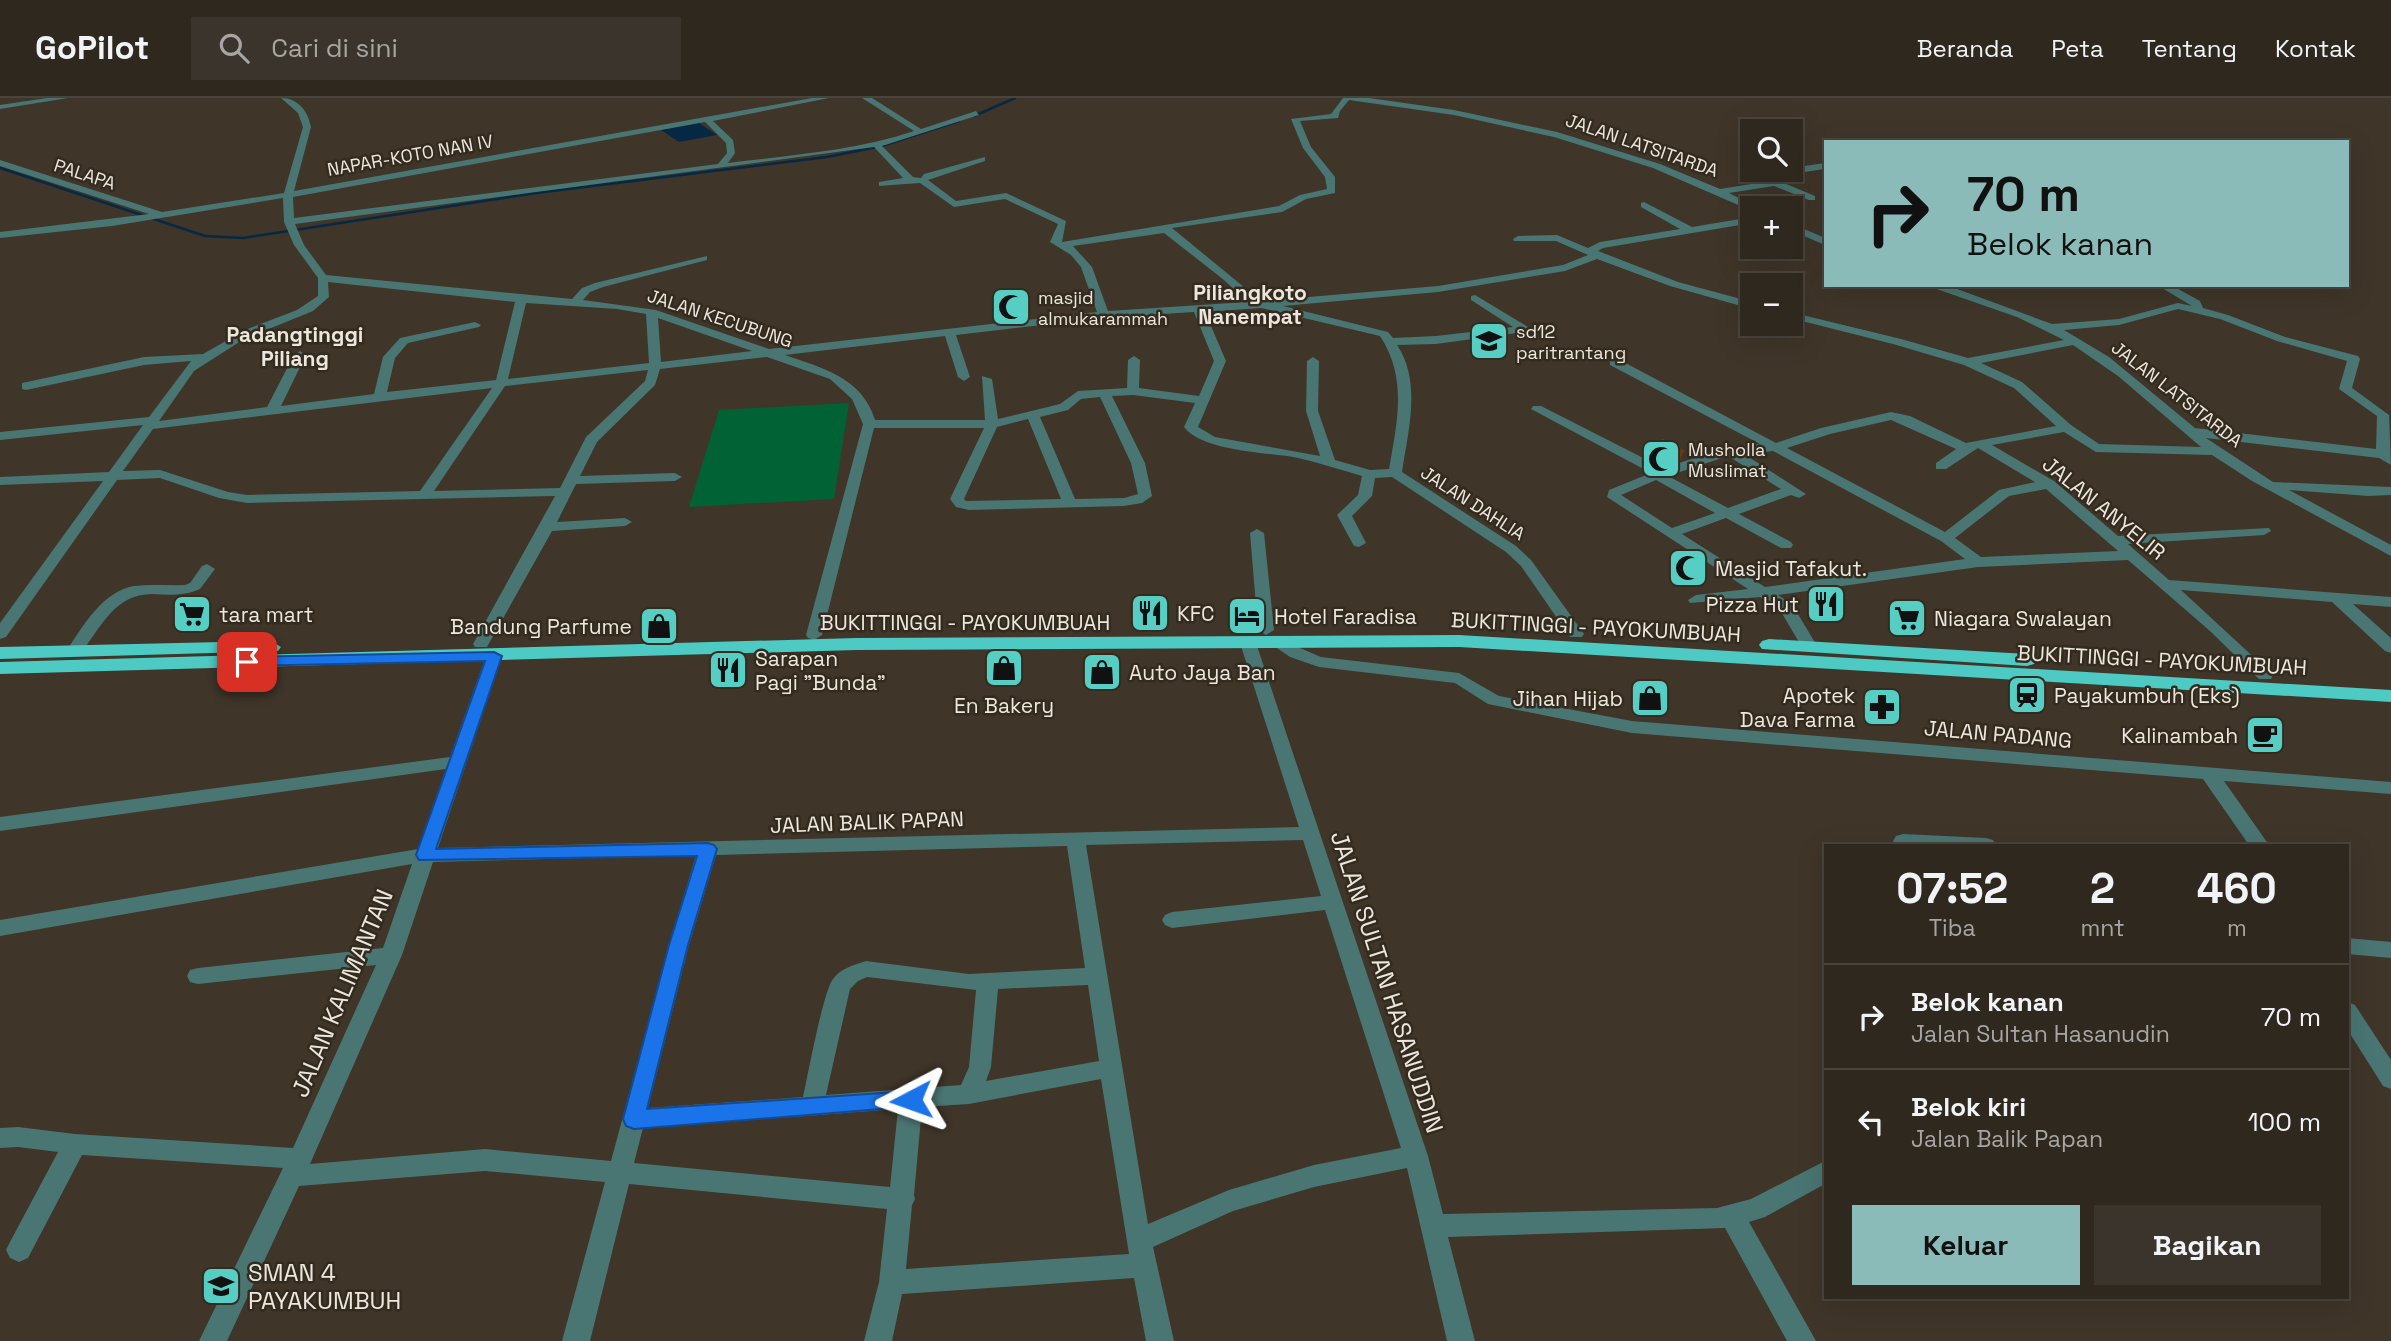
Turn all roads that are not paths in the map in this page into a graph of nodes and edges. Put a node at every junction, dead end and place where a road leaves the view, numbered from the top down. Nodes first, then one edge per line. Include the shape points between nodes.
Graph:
1 (64, 98) edge
2 (285, 98) edge
3 (769, 98) edge
4 (825, 98) edge
5 (866, 98) edge
6 (1406, 98) edge
7 (1347, 99) edge
8 (29, 103) junction
9 (1393, 103) junction
10 (788, 105) junction
11 (0, 107) edge
12 (976, 113) dead end
13 (0, 116) edge
14 (706, 119) junction
15 (921, 132) junction
16 (879, 146) junction
17 (982, 159) dead end
18 (0, 163) edge
19 (1824, 166) edge
20 (720, 167) junction
21 (1811, 168) junction
22 (1824, 174) edge
23 (911, 180) junction
24 (923, 181) junction
25 (1774, 183) junction
26 (882, 184) dead end
27 (1721, 192) junction
28 (287, 195) junction
29 (1812, 198) dead end
30 (1740, 202) edge
31 (1644, 205) dead end
32 (159, 215) junction
33 (1740, 222) edge
34 (291, 227) junction
35 (1166, 230) junction
36 (1690, 230) junction
37 (1803, 232) edge
38 (0, 235) edge
39 (1518, 239) dead end
40 (1824, 242) edge
41 (1066, 246) junction
42 (1595, 254) junction
43 (703, 258) dead end
44 (323, 278) junction
45 (1937, 287) edge
46 (2166, 287) edge
47 (1475, 298) dead end
48 (521, 299) junction
49 (575, 303) junction
50 (1254, 303) junction
51 (1740, 303) edge
52 (1196, 307) junction
53 (2199, 310) junction
54 (652, 312) junction
55 (1103, 315) junction
56 (1803, 318) edge
57 (475, 325) dead end
58 (2048, 329) junction
59 (949, 332) junction
60 (2074, 341) junction
61 (1391, 342) junction
62 (774, 353) junction
63 (300, 355) dead end
64 (206, 356) junction
65 (1134, 360) dead end
66 (1313, 362) dead end
67 (1614, 362) dead end
68 (1968, 362) junction
69 (655, 366) junction
70 (964, 377) dead end
71 (986, 379) dead end
72 (501, 384) junction
73 (26, 386) dead end
74 (1133, 391) junction
75 (1104, 393) junction
76 (380, 397) junction
77 (1204, 400) junction
78 (1537, 409) dead end
79 (272, 410) junction
80 (1032, 414) junction
81 (2387, 416) edge
82 (151, 423) junction
83 (869, 424) junction
84 (992, 424) junction
85 (2066, 428) junction
86 (2190, 432) junction
87 (0, 436) edge
88 (1972, 445) junction
89 (1777, 447) junction
90 (1730, 451) junction
91 (2214, 451) junction
92 (2387, 457) edge
93 (1329, 462) junction
94 (1941, 466) dead end
95 (1395, 473) junction
96 (1369, 474) junction
97 (1659, 474) junction
98 (114, 475) junction
99 (675, 477) dead end
100 (0, 481) edge
101 (2049, 484) junction
102 (2270, 485) junction
103 (567, 486) junction
104 (2391, 491) edge
105 (424, 495) junction
106 (1070, 504) junction
107 (1728, 513) junction
108 (625, 522) dead end
109 (547, 527) junction
110 (2264, 531) dead end
111 (1257, 533) dead end
112 (1672, 533) junction
113 (1946, 538) junction
114 (2113, 541) junction
115 (1359, 543) dead end
116 (1786, 545) dead end
117 (2390, 550) edge
118 (2130, 555) junction
119 (1978, 562) junction
120 (206, 569) dead end
121 (2165, 584) junction
122 (1761, 592) junction
123 (2337, 598) junction
124 (1696, 600) dead end
125 (2391, 602) edge
126 (0, 634) edge
127 (1576, 634) junction
128 (814, 635) junction
129 (1273, 637) junction
130 (1248, 643) junction
131 (669, 644) junction
132 (1810, 646) junction
133 (2391, 649) edge
134 (75, 650) junction
135 (487, 650) junction
136 (0, 653) edge
137 (0, 668) edge
138 (2265, 675) junction
139 (2197, 678) junction
140 (2391, 683) edge
141 (2391, 696) edge
142 (455, 762) junction
143 (2210, 775) junction
144 (2391, 789) edge
145 (0, 824) edge
146 (1311, 833) junction
147 (1075, 838) junction
148 (1903, 841) dead end
149 (1962, 844) edge
150 (2258, 844) edge
151 (708, 849) junction
152 (425, 855) junction
153 (1334, 902) junction
154 (1172, 920) dead end
155 (0, 928) edge
156 (2349, 946) edge
157 (2391, 950) edge
158 (391, 955) junction
159 (198, 976) dead end
160 (1098, 976) junction
161 (988, 981) junction
162 (2349, 1014) edge
163 (1109, 1068) junction
164 (2391, 1079) edge
165 (969, 1094) junction
166 (911, 1100) junction
167 (812, 1107) junction
168 (634, 1119) junction
169 (0, 1138) edge
170 (75, 1144) junction
171 (1416, 1156) junction
172 (296, 1167) junction
173 (619, 1171) junction
174 (1824, 1173) edge
175 (903, 1199) junction
176 (1732, 1216) junction
177 (1432, 1227) junction
178 (19, 1250) dead end
179 (1142, 1253) junction
180 (892, 1282) junction
181 (213, 1341) edge
182 (576, 1341) edge
183 (878, 1341) edge
184 (1160, 1341) edge
185 (1461, 1341) edge
186 (1802, 1341) edge

1 - 8 street
2 - 28 street via 300,109 307,123
3 - 10 street
4 - 10 street, NAPAR-KOTO NAN IV
5 - 15 street
6 - 9 street
7 - 9 street, JALAN LATSITARDA
7 - 35 street via 1335,116 1295,119 1307,148 1330,177 1332,191 1303,197 1282,209 1167,226
8 - 11 street
8 - 13 street
9 - 27 street, JALAN LATSITARDA via 1516,123
10 - 14 street, NAPAR-KOTO NAN IV
12 - 15 street
14 - 20 street via 730,142 731,153
14 - 28 street, NAPAR-KOTO NAN IV
15 - 16 street
16 - 20 street
16 - 23 street
17 - 24 street
18 - 32 street, PALAPA
19 - 21 street
20 - 34 street
21 - 22 street
21 - 25 street via 1765,175
23 - 24 street
23 - 26 street
24 - 41 street via 954,204 997,195 1011,197 1060,221 1063,225 1055,243
25 - 27 street
25 - 29 street
27 - 30 street, JALAN LATSITARDA
28 - 32 street, NAPAR-KOTO NAN IV
28 - 34 street
31 - 36 street
32 - 38 street, NAPAR-KOTO NAN IV
33 - 36 street
34 - 44 street
35 - 41 street
35 - 50 street
36 - 42 street via 1600,245 1592,250
37 - 40 street
39 - 42 street via 1557,238
41 - 55 street via 1080,255 1090,271
42 - 50 street via 1565,268 1458,287
42 - 51 street
43 - 49 street via 599,285 586,290
44 - 48 street, JALAN KECUBUNG
44 - 64 street via 323,297 314,307 258,328
45 - 58 street, JALAN LATSITARDA via 1998,304
46 - 53 street via 2196,303
47 - 61 street via 1524,329
48 - 49 street, JALAN KECUBUNG
48 - 72 street
49 - 54 street, JALAN KECUBUNG
50 - 52 street
50 - 61 street via 1363,328 1384,334
52 - 55 street
52 - 77 street via 1220,361
53 - 58 street via 2178,306 2119,322
53 - 81 street via 2354,359 2344,389
54 - 62 street, JALAN KECUBUNG
54 - 69 street
55 - 59 street
56 - 68 street
57 - 76 street via 404,340 389,357
58 - 60 street, JALAN LATSITARDA
59 - 62 street
59 - 70 street
60 - 68 street
60 - 86 street, JALAN LATSITARDA via 2104,359
61 - 95 street, JALAN DAHLIA via 1407,407
62 - 69 street
62 - 83 street, JALAN KECUBUNG via 843,382 859,398
63 - 79 street
64 - 73 street via 144,361
64 - 82 street via 177,383
65 - 74 street
66 - 93 street via 1312,411
67 - 89 street
68 - 85 street via 2013,381
69 - 72 street
69 - 103 street, JALAN KALIMANTAN via 642,393 591,440
71 - 84 street
72 - 76 street
72 - 105 street
74 - 75 street
74 - 77 street
75 - 80 street via 1078,395 1064,407
75 - 106 street via 1138,463 1145,496 1130,502
76 - 79 street
77 - 93 street via 1191,427 1197,434
78 - 97 street
79 - 82 street
80 - 84 street
80 - 106 street
81 - 92 street
82 - 87 street
82 - 98 street
83 - 84 street
83 - 128 street
84 - 106 street via 958,502 969,506
85 - 88 street
85 - 91 street via 2099,449
86 - 91 street, JALAN LATSITARDA
86 - 92 street
88 - 89 street, JALAN ANYELIR via 1891,416
88 - 94 street
88 - 101 street, JALAN ANYELIR
89 - 90 street, JALAN ANYELIR
89 - 113 street
90 - 97 street, JALAN ANYELIR
90 - 107 street via 1797,493
91 - 102 street, JALAN LATSITARDA
93 - 96 street
95 - 96 street
95 - 127 street, JALAN DAHLIA via 1511,549
96 - 115 street via 1365,496 1344,515
97 - 107 street
97 - 112 street, JALAN ANYELIR via 1614,496
98 - 100 street
98 - 105 street via 175,476 232,499
98 - 126 street
99 - 103 street
101 - 113 street via 2004,493
101 - 114 street, JALAN ANYELIR
102 - 104 street
102 - 117 street, JALAN LATSITARDA
103 - 105 street
103 - 109 street, JALAN KALIMANTAN
107 - 112 street
107 - 116 street
108 - 109 street
109 - 135 street, JALAN KALIMANTAN
110 - 114 street
111 - 129 street
112 - 122 street, JALAN ANYELIR
113 - 119 street
114 - 118 street, JALAN ANYELIR
118 - 119 street
118 - 121 street, JALAN ANYELIR
119 - 122 street
120 - 134 street via 188,589 122,594
121 - 123 street
121 - 138 street, JALAN ANYELIR
122 - 124 street
122 - 132 street, JALAN ANYELIR via 1786,607
123 - 125 street
123 - 133 street
127 - 129 highway, BUKITTINGGI - PAYOKUMBUAH via 1457,629
127 - 132 highway, BUKITTINGGI - PAYOKUMBUAH
128 - 129 highway, BUKITTINGGI - PAYOKUMBUAH
128 - 131 highway, BUKITTINGGI - PAYOKUMBUAH
129 - 130 highway, BUKITTINGGI - PAYOKUMBUAH
129 - 139 highway, BUKITTINGGI - PAYOKUMBUAH via 1459,641
129 - 143 street, JALAN PADANG via 1296,654 1319,662 1459,678 1494,700 1632,727
130 - 131 highway, BUKITTINGGI - PAYOKUMBUAH
130 - 146 street, JALAN SULTAN HASANUDDIN
131 - 135 highway, BUKITTINGGI - PAYOKUMBUAH
132 - 139 highway, BUKITTINGGI - PAYOKUMBUAH
134 - 135 highway, BUKITTINGGI - PAYOKUMBUAH
134 - 136 highway, BUKITTINGGI - PAYOKUMBUAH
135 - 137 highway, BUKITTINGGI - PAYOKUMBUAH
135 - 142 street, JALAN KALIMANTAN
138 - 139 highway, BUKITTINGGI - PAYOKUMBUAH
138 - 140 highway, BUKITTINGGI - PAYOKUMBUAH
139 - 141 highway, BUKITTINGGI - PAYOKUMBUAH
142 - 145 street
142 - 152 street, JALAN KALIMANTAN
143 - 144 street, JALAN PADANG
143 - 150 street
146 - 147 street, JALAN BALIK PAPAN
146 - 153 street, JALAN SULTAN HASANUDDIN
147 - 151 street, JALAN BALIK PAPAN
147 - 160 street
148 - 149 street
151 - 152 street, JALAN BALIK PAPAN
151 - 168 street via 678,945
152 - 155 street, JALAN BALIK PAPAN
152 - 158 street, JALAN KALIMANTAN
153 - 154 street
153 - 171 street, JALAN SULTAN HASANUDDIN
156 - 157 street
158 - 159 street
158 - 172 street, JALAN KALIMANTAN
160 - 161 street
160 - 163 street
161 - 165 street via 981,1067
161 - 167 street via 866,969 850,975 840,985
162 - 164 street
163 - 165 street
163 - 179 street
165 - 166 street
166 - 167 street
166 - 175 street
167 - 168 street
168 - 173 street
169 - 170 street
170 - 172 street
170 - 178 street
171 - 177 street, JALAN SULTAN HASANUDDIN
171 - 179 street via 1314,1176 1229,1201
172 - 173 street via 485,1160
172 - 181 street, JALAN KALIMANTAN
173 - 175 street
173 - 182 street
174 - 176 street via 1756,1209
175 - 180 street
176 - 177 street via 1611,1224
176 - 186 street
177 - 185 street, JALAN SULTAN HASANUDDIN
179 - 180 street
179 - 184 street
180 - 183 street

